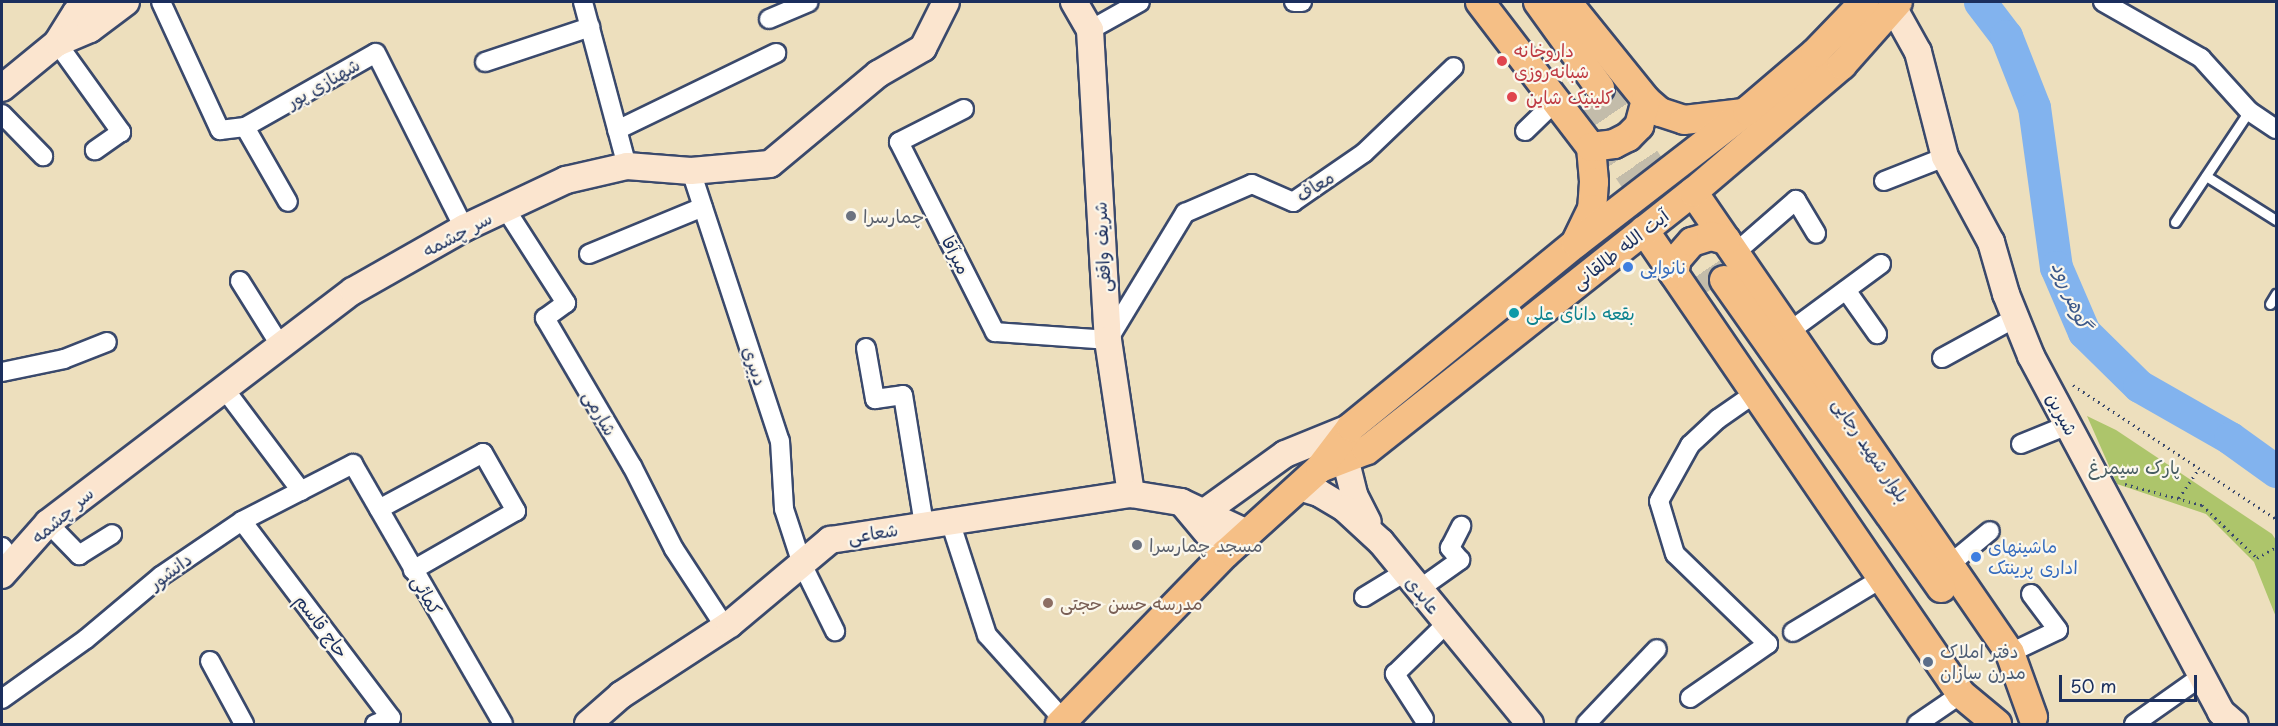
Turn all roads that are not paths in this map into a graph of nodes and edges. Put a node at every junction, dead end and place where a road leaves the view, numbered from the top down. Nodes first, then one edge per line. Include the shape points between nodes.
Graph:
1 (91, 2) edge
2 (126, 2) edge
3 (161, 2) edge
4 (584, 2) edge
5 (809, 2) edge
6 (946, 2) edge
7 (1074, 2) edge
8 (1140, 2) edge
9 (1294, 2) edge
10 (1302, 2) edge
11 (1480, 2) edge
12 (1501, 2) edge
13 (1538, 2) edge
14 (1567, 2) edge
15 (1864, 2) edge
16 (2103, 2) edge
17 (1893, 5) edge
18 (769, 19) dead end
19 (590, 27) junction
20 (1090, 30) junction
21 (57, 43) junction
22 (776, 53) dead end
23 (485, 62) dead end
24 (1454, 67) dead end
25 (2, 88) edge
26 (1579, 96) junction
27 (1646, 100) junction
28 (964, 109) dead end
29 (1747, 111) junction
30 (2249, 111) junction
31 (2, 114) edge
32 (245, 127) junction
33 (2277, 129) edge
34 (617, 130) junction
35 (1525, 131) dead end
36 (1591, 147) junction
37 (95, 150) dead end
38 (43, 156) dead end
39 (1945, 157) junction
40 (627, 166) junction
41 (691, 171) junction
42 (2206, 176) junction
43 (1884, 182) dead end
44 (1693, 192) junction
45 (288, 202) dead end
46 (703, 207) junction
47 (506, 208) junction
48 (2277, 220) edge
49 (2175, 222) dead end
50 (464, 228) junction
51 (1644, 230) junction
52 (1816, 233) dead end
53 (1576, 243) junction
54 (1731, 247) junction
55 (589, 254) dead end
56 (1881, 264) dead end
57 (1674, 274) junction
58 (240, 281) dead end
59 (1846, 290) junction
60 (2277, 294) edge
61 (2270, 304) dead end
62 (2015, 318) junction
63 (1790, 331) junction
64 (1877, 334) dead end
65 (1459, 338) junction
66 (1108, 340) junction
67 (107, 342) dead end
68 (280, 345) junction
69 (866, 348) dead end
70 (1942, 358) dead end
71 (1479, 361) junction
72 (2, 372) edge
73 (223, 387) junction
74 (1754, 394) junction
75 (2067, 425) junction
76 (1352, 427) junction
77 (2021, 444) dead end
78 (1332, 463) junction
79 (353, 464) joint
80 (1299, 487) junction
81 (300, 491) junction
82 (1131, 494) junction
83 (1181, 502) junction
84 (379, 509) junction
85 (1206, 511) junction
86 (242, 521) junction
87 (950, 521) junction
88 (48, 523) junction
89 (924, 525) junction
90 (1461, 526) dead end
91 (1990, 531) dead end
92 (112, 534) dead end
93 (1247, 534) junction
94 (1381, 542) junction
95 (1225, 554) junction
96 (5, 561) edge
97 (802, 564) junction
98 (1949, 565) junction
99 (413, 570) junction
100 (1881, 579) junction
101 (1412, 581) junction
102 (2031, 594) dead end
103 (1364, 597) dead end
104 (1446, 624) junction
105 (725, 627) junction
106 (835, 631) dead end
107 (1793, 632) dead end
108 (1657, 649) dead end
109 (2010, 653) junction
110 (210, 661) dead end
111 (2202, 676) junction
112 (1961, 694) junction
113 (1690, 698) dead end
114 (2, 699) edge
115 (1424, 719) dead end
116 (2035, 721) edge
117 (1064, 723) edge
118 (244, 724) edge
119 (375, 724) edge
120 (503, 724) edge
121 (588, 724) edge
122 (1530, 724) edge
123 (1586, 724) edge
124 (1917, 724) edge
125 (1998, 724) edge
126 (2134, 724) edge
127 (2235, 724) edge

1 - 21 street via 76,13
2 - 21 street via 90,29
3 - 32 street via 220,130
4 - 19 street
5 - 18 street
6 - 41 street, سر چشمه via 922,48 878,74 770,164
7 - 20 street, شریف واقفی
8 - 20 street
9 - 10 street
11 - 26 main road
12 - 26 main road
13 - 26 main road
14 - 27 main road
15 - 29 main road, آیت الله طالقانی via 1815,53
16 - 30 street via 2201,58
17 - 39 street, شیرین via 1918,52
17 - 44 main road, آیت الله طالقانی via 1842,65
19 - 23 street
19 - 34 street
20 - 66 street, شریف واقفی
21 - 25 street
21 - 37 street via 121,132
22 - 34 street
24 - 66 street, معاف via 1364,153 1293,202 1252,184 1185,213
26 - 35 street
26 - 36 main road
27 - 29 main road via 1660,112 1684,120
27 - 36 main road via 1639,126 1628,137 1614,144
28 - 66 street, میرآقا via 899,142 995,332
29 - 53 main road, آیت الله طالقانی
30 - 33 street
30 - 42 lane
31 - 38 street
32 - 45 street
32 - 50 street, شهنازی پور via 376,53
34 - 40 street
36 - 53 main road via 1592,209
39 - 43 street
39 - 62 street, شیرین via 1991,242
40 - 41 street, سر چشمه
40 - 47 street, سر چشمه via 566,180
41 - 46 street, دبیری
42 - 48 lane
42 - 49 lane
44 - 51 main road, آیت الله طالقانی
44 - 54 main road, بلوار شهید رجایی
46 - 55 street
46 - 97 street, دبیری via 780,441 784,509
47 - 50 street, سر چشمه
47 - 105 street, شارمی via 566,303 545,318 632,466 674,549
50 - 68 street, سر چشمه via 353,291
51 - 57 main road, بلوار شهید رجایی
51 - 71 main road, آیت الله طالقانی
52 - 54 street via 1796,200
53 - 65 main road, آیت الله طالقانی
54 - 57 main road via 1711,236 1692,242 1677,259
54 - 63 main road, بلوار شهید رجایی
56 - 59 street
57 - 74 main road, بلوار شهید رجایی
58 - 68 street
59 - 63 street
59 - 64 street
60 - 61 lane
62 - 70 street
62 - 75 street, شیرین
63 - 98 main road, بلوار شهید رجایی
65 - 71 main road
65 - 76 main road, آیت الله طالقانی
66 - 82 street, شریف واقفی
67 - 72 street via 64,359
68 - 73 street, سر چشمه
69 - 89 street via 875,399 903,395
71 - 78 main road, آیت الله طالقانی via 1367,450
73 - 81 street
73 - 88 street, سر چشمه
74 - 100 main road, بلوار شهید رجایی
74 - 113 street via 1718,418 1690,445 1659,501 1675,554 1768,644
75 - 77 street
75 - 111 street, شیرین
76 - 78 main road, آیت الله طالقانی
76 - 85 street via 1285,454
78 - 80 main road, آیت الله طالقانی
78 - 94 street
79 - 81 street, دانشور
79 - 84 street, کمائی
80 - 93 main road, آیت الله طالقانی
80 - 94 street, عابدی via 1319,493 1344,508
81 - 86 street, دانشور
82 - 83 street, شعاعی
82 - 87 street, شعاعی
83 - 85 street, شعاعی
83 - 95 street
84 - 99 street, کمائی
84 - 99 street via 483,453 516,511
85 - 93 street, شعاعی
86 - 114 street, دانشور via 161,576 86,639
86 - 119 street, حاج قاسم via 391,717
87 - 89 street, شعاعی
87 - 117 street via 987,635
88 - 92 street via 79,555
88 - 96 street, سر چشمه
89 - 97 street, شعاعی via 830,540
90 - 101 street via 1450,548 1460,560
91 - 98 street
93 - 95 main road, آیت الله طالقانی
94 - 101 street, عابدی
95 - 117 main road, آیت الله طالقانی
97 - 105 street, شعاعی
97 - 106 street, دبیری
98 - 109 main road, بلوار شهید رجایی
99 - 120 street, کمائی
100 - 107 street
100 - 112 main road, بلوار شهید رجایی
101 - 103 street
101 - 104 street, عابدی
102 - 109 street via 2058,630
104 - 115 street via 1395,674
104 - 122 street, عابدی
105 - 121 street, شعاعی via 621,695
108 - 123 street
109 - 116 main road, بلوار شهید رجایی
110 - 118 street
111 - 126 street
111 - 127 street, شیرین via 2221,712
112 - 124 street
112 - 125 main road, بلوار شهید رجایی
116 - 125 main road, بلوار شهید رجایی via 1716,285

